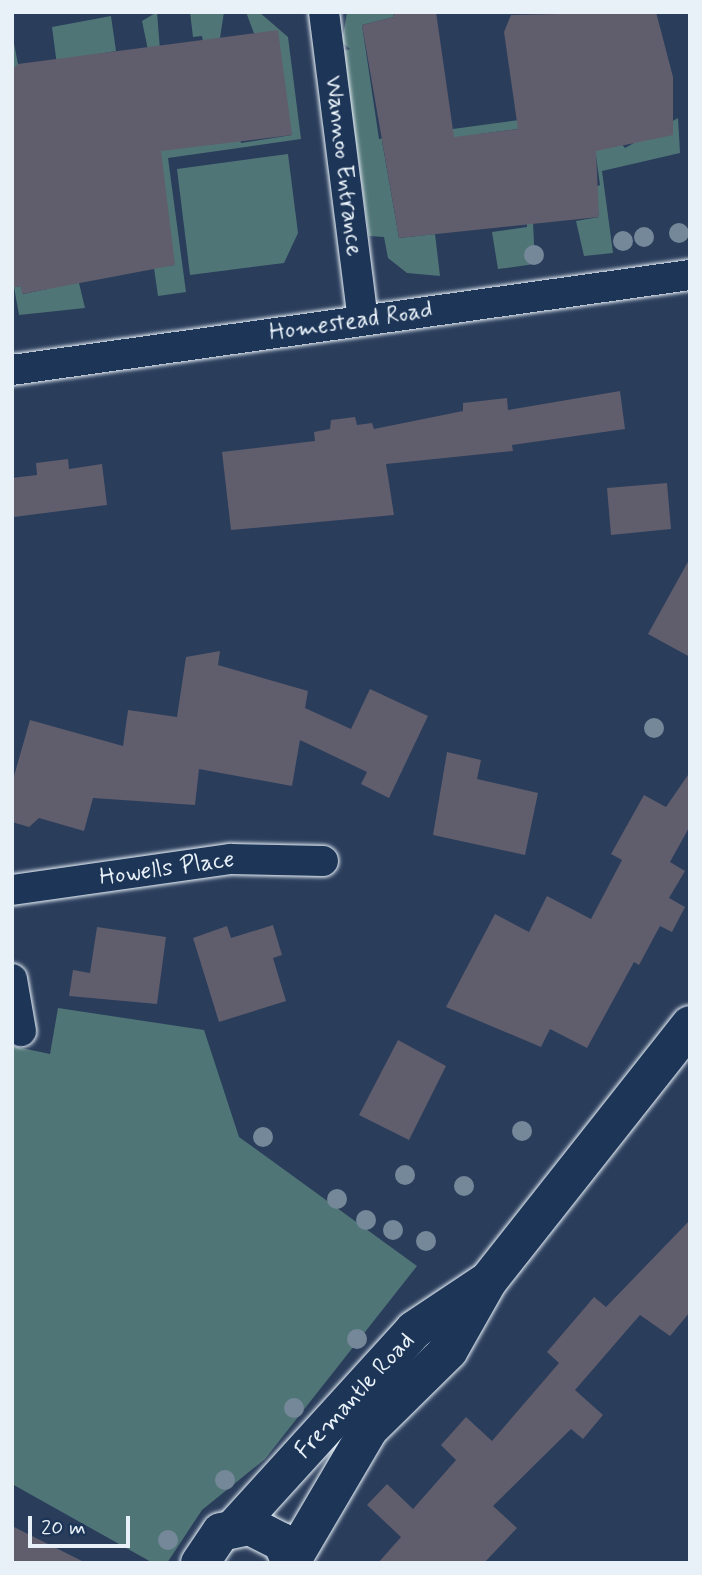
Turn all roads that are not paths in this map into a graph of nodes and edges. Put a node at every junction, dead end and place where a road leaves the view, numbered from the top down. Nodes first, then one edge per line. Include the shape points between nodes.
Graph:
1 (324, 12) edge
2 (690, 275) edge
3 (363, 320) junction
4 (12, 370) edge
5 (323, 861) dead end
6 (12, 890) edge
7 (12, 979) edge
8 (690, 1025) edge
9 (20, 1031) dead end
10 (488, 1280) junction
11 (235, 1527) junction
12 (291, 1562) edge
13 (200, 1563) edge

1 - 3 street, Wannoo Entrance
2 - 3 street, Homestead Road
3 - 4 street, Homestead Road
5 - 6 street, Howells Place via 231,859
7 - 9 street
8 - 10 main road, Fremantle Road
10 - 11 main road, Fremantle Road via 414,1329
10 - 12 main road, Fremantle Road via 449,1350 369,1429
11 - 12 main road via 264,1529 282,1542
11 - 13 main road, Fremantle Road via 210,1542

